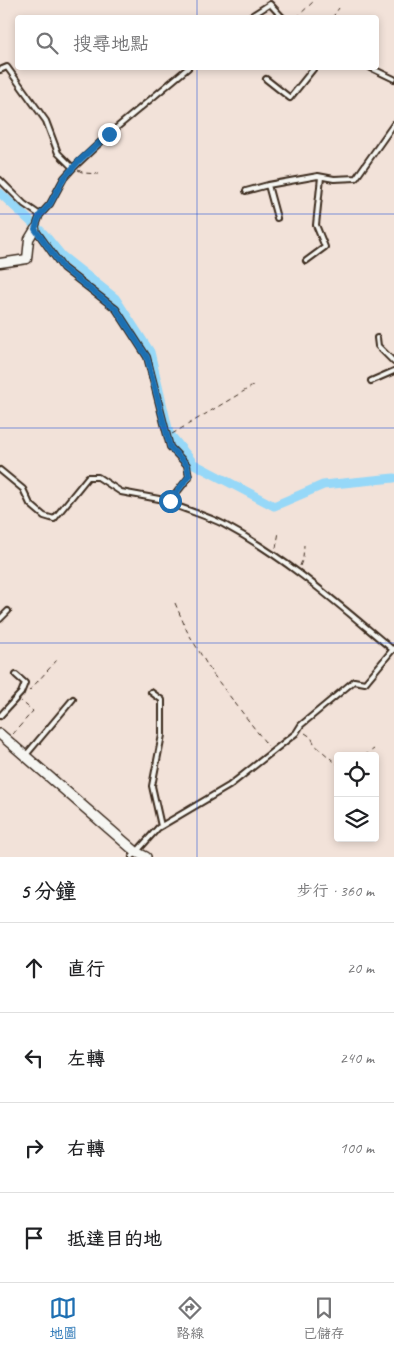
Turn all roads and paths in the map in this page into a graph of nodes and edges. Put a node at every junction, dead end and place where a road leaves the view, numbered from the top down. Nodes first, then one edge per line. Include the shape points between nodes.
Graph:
1 (315, 0) edge
2 (270, 2) edge
3 (339, 8) dead end
4 (252, 15) edge
5 (281, 15) edge
6 (299, 15) edge
7 (334, 15) edge
8 (0, 70) edge
9 (186, 70) edge
10 (312, 70) edge
11 (376, 70) edge
12 (394, 78) edge
13 (266, 79) dead end
14 (394, 124) edge
15 (73, 168) junction
16 (100, 174) dead end
17 (321, 177) junction
18 (0, 180) edge
19 (268, 185) junction
20 (246, 192) dead end
21 (40, 215) junction
22 (277, 218) dead end
23 (35, 229) junction
24 (306, 261) dead end
25 (0, 263) edge
26 (376, 338) dead end
27 (394, 362) edge
28 (394, 371) edge
29 (371, 381) dead end
30 (256, 384) dead end
31 (167, 437) junction
32 (0, 470) edge
33 (170, 501) junction
34 (280, 532) dead end
35 (304, 545) dead end
36 (274, 555) junction
37 (298, 570) junction
38 (175, 603) dead end
39 (8, 611) dead end
40 (0, 619) edge
41 (393, 649) edge
42 (57, 660) dead end
43 (16, 675) dead end
44 (151, 692) dead end
45 (27, 694) dead end
46 (73, 699) dead end
47 (20, 700) dead end
48 (0, 716) edge
49 (299, 728) junction
50 (0, 734) edge
51 (8, 740) junction
52 (374, 749) dead end
53 (272, 751) junction
54 (370, 752) edge
55 (26, 756) junction
56 (334, 761) edge
57 (161, 826) junction
58 (134, 854) edge
59 (146, 857) edge

1 - 6 path
2 - 4 lane
2 - 5 lane
3 - 7 path
8 - 15 lane via 7,67 46,121 58,153
9 - 15 lane
10 - 13 lane via 290,98
11 - 12 lane
14 - 17 lane via 356,178
15 - 16 path
15 - 21 lane
17 - 19 lane
17 - 24 lane via 316,225 325,247
18 - 21 lane
19 - 20 lane
19 - 22 lane
21 - 23 lane
23 - 25 street via 29,239 27,258
23 - 31 lane via 63,268 116,309 142,349 147,357
26 - 27 lane via 378,346
28 - 29 lane
30 - 31 path
31 - 33 lane via 170,447 187,465 189,476
32 - 33 lane via 23,489 30,504 44,516 54,519 88,477 98,477 121,492
33 - 36 lane via 221,523
34 - 36 path
35 - 37 path
36 - 37 lane
37 - 41 lane
38 - 53 path via 187,631 212,672
39 - 40 lane
41 - 49 lane via 365,683 354,680
42 - 45 path
43 - 48 lane via 26,683
44 - 57 lane via 162,700 162,735 152,786
46 - 55 lane
47 - 51 path via 33,711
49 - 53 lane via 296,734
49 - 56 path
50 - 51 street
51 - 55 street
52 - 54 path
53 - 57 lane via 229,786
55 - 58 street
57 - 58 lane
58 - 59 street

